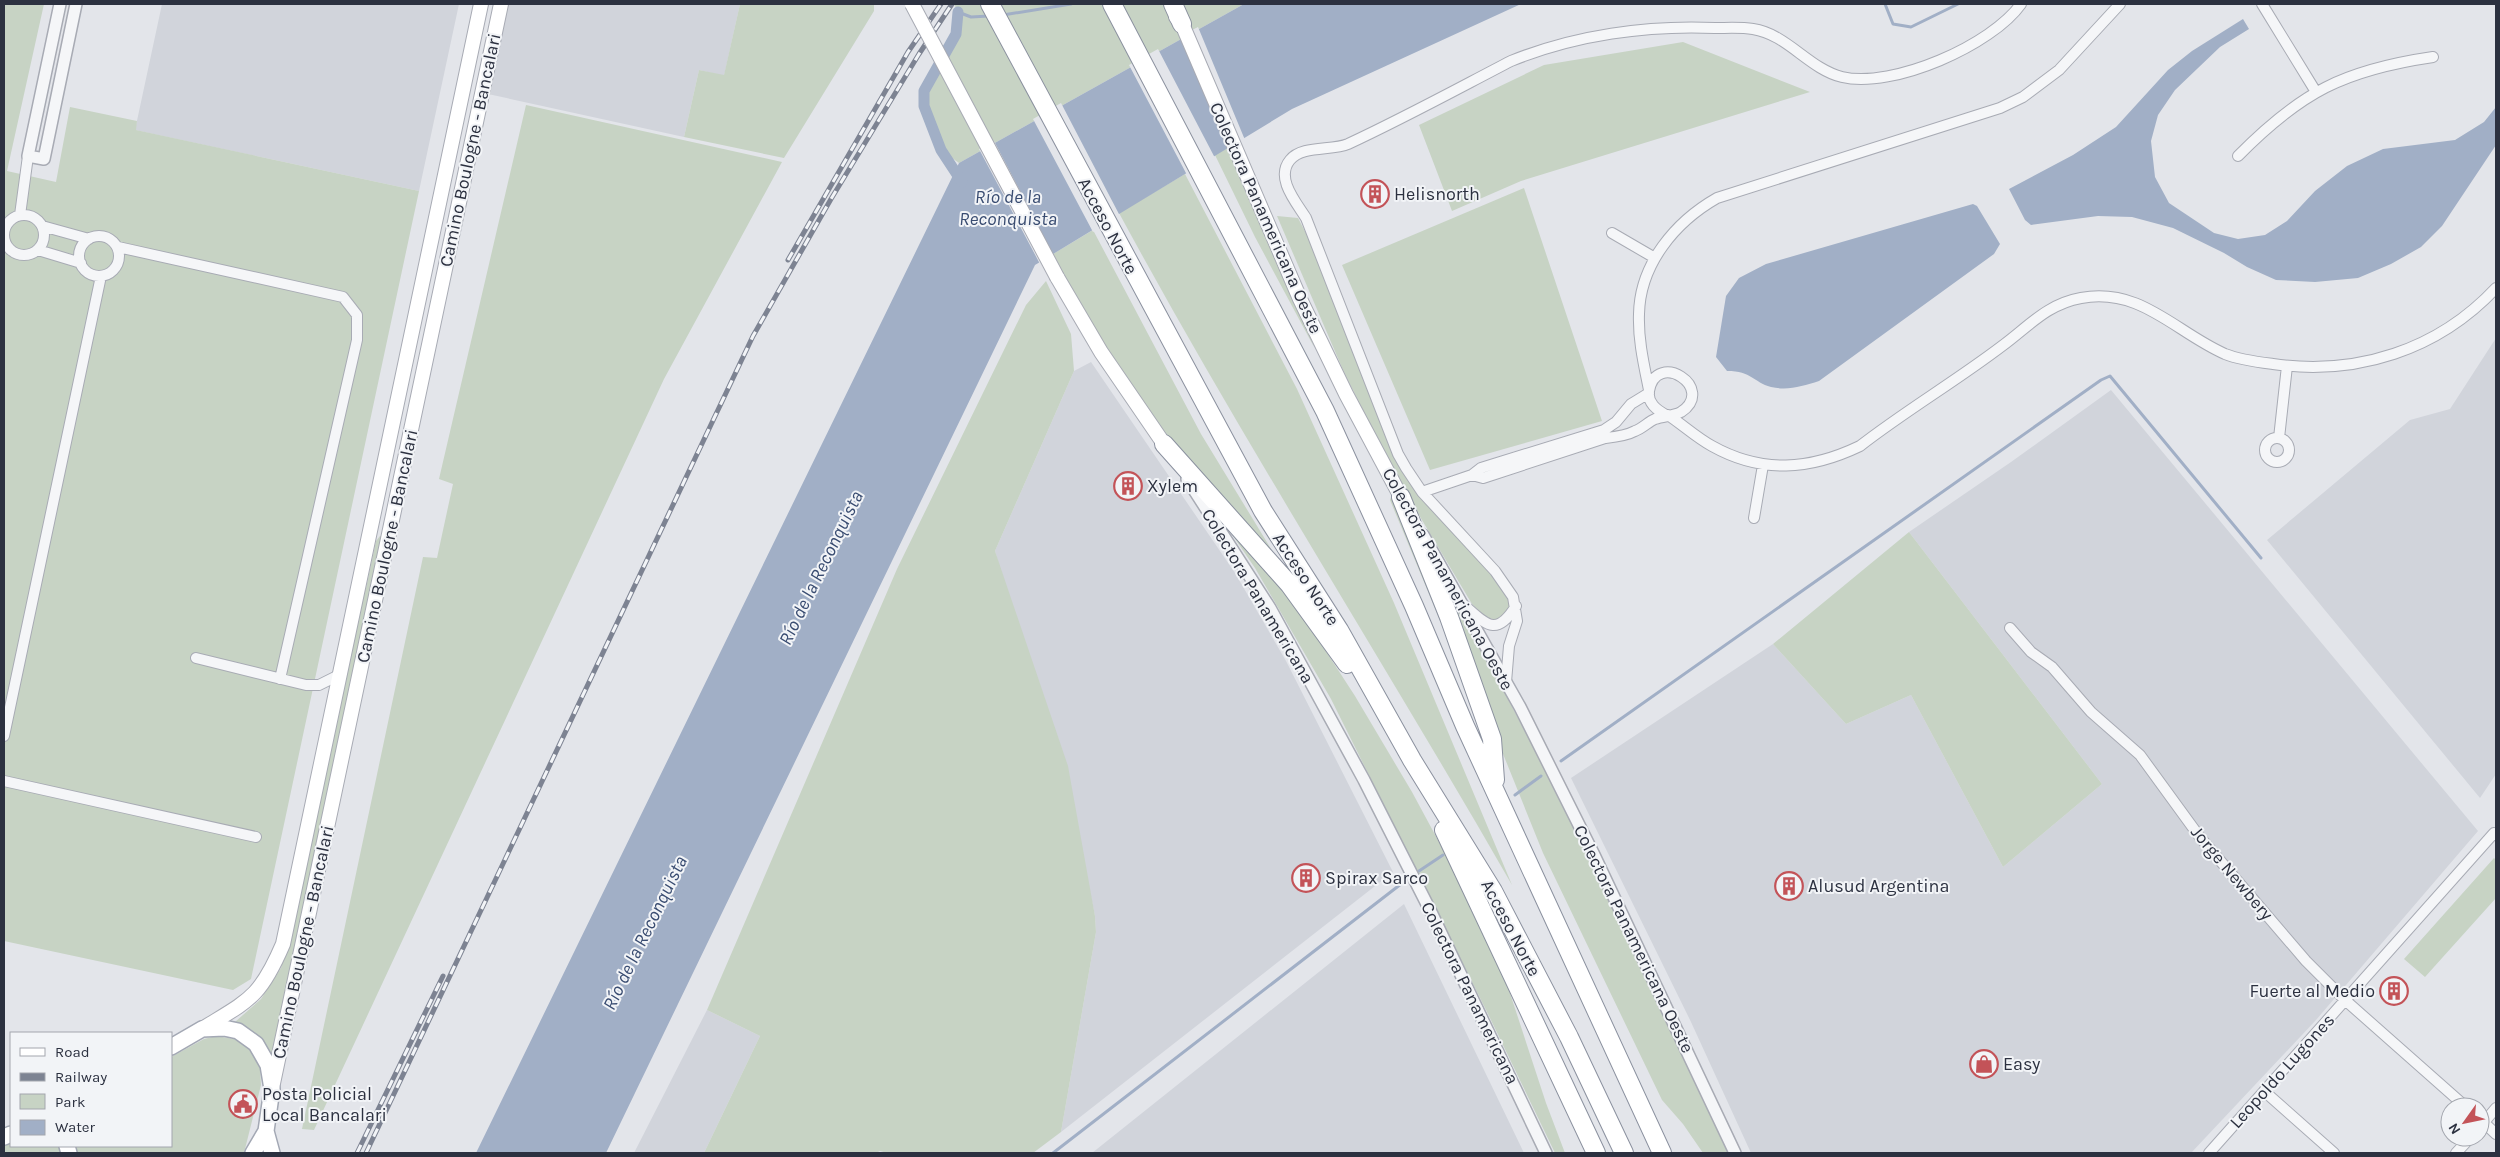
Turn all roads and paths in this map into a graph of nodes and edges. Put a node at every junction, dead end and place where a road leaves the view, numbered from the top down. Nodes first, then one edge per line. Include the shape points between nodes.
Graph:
1 (60, 4) edge
2 (76, 4) edge
3 (481, 4) edge
4 (501, 4) edge
5 (912, 4) edge
6 (990, 4) edge
7 (1112, 4) edge
8 (1167, 4) edge
9 (1173, 4) edge
10 (2022, 4) edge
11 (2120, 4) edge
12 (2262, 4) edge
13 (1182, 24) junction
14 (2433, 57) dead end
15 (2316, 92) junction
16 (28, 156) junction
17 (2238, 156) dead end
18 (20, 215) junction
19 (42, 226) junction
20 (1612, 233) dead end
21 (88, 239) junction
22 (4, 242) edge
23 (118, 247) junction
24 (38, 250) junction
25 (1655, 258) junction
26 (80, 263) junction
27 (101, 276) junction
28 (2496, 288) edge
29 (1643, 357) junction
30 (2287, 366) junction
31 (1664, 373) junction
32 (1649, 392) junction
33 (1688, 405) junction
34 (1667, 415) junction
35 (1616, 422) junction
36 (1691, 431) junction
37 (1622, 436) junction
38 (2278, 438) dead end
39 (1164, 444) junction
40 (1763, 465) junction
41 (1472, 476) junction
42 (1422, 492) junction
43 (1401, 497) junction
44 (1754, 518) dead end
45 (1463, 604) junction
46 (1516, 606) junction
47 (2010, 628) dead end
48 (196, 658) dead end
49 (339, 675) junction
50 (280, 679) junction
51 (1506, 682) junction
52 (4, 736) edge
53 (1412, 760) junction
54 (4, 781) edge
55 (1496, 789) junction
56 (2495, 834) edge
57 (256, 837) dead end
58 (2345, 1000) junction
59 (202, 1030) junction
60 (172, 1046) edge
61 (1620, 1064) junction
62 (272, 1089) junction
63 (2264, 1091) junction
64 (2455, 1097) edge
65 (266, 1131) junction
66 (253, 1153) edge
67 (263, 1153) edge
68 (272, 1153) edge
69 (1546, 1153) edge
70 (1596, 1153) edge
71 (1624, 1153) edge
72 (1662, 1153) edge
73 (1674, 1153) edge
74 (1735, 1153) edge
75 (2209, 1153) edge
76 (2334, 1153) edge

1 - 16 street
2 - 16 street via 44,159
3 - 49 main road, Camino Boulogne - Bancalari
4 - 62 main road, Camino Boulogne - Bancalari
5 - 39 main road, Colectora Panamericana, bridge via 1057,277 1101,352
6 - 53 highway, Acceso Norte via 1263,511 1339,630
7 - 55 highway via 1325,410
8 - 13 main road, Colectora Panamericana Oeste
9 - 13 highway
10 - 42 street via 1996,30 1954,55 1906,71 1866,78 1842,77 1783,41 1754,29 1659,27 1565,44 1537,50 1511,61 1348,144 1294,156 1285,170 1286,182 1313,236 1398,454
11 - 25 street via 2059,70 2023,97 1959,122 1716,198 1677,227
12 - 15 street
13 - 43 main road, Colectora Panamericana Oeste via 1329,361
14 - 15 street via 2366,69
15 - 17 street via 2275,120
16 - 18 street
18 - 19 street via 33,217
18 - 22 street via 5,228
19 - 21 street
19 - 24 street via 44,238
20 - 25 street
21 - 23 street via 108,237
21 - 26 street via 80,249
22 - 24 street via 20,254
23 - 27 street via 117,266
23 - 50 street via 343,297 356,315 357,340
24 - 26 street
25 - 29 street via 1643,290 1639,313
26 - 27 street via 89,273
27 - 52 street
28 - 30 street via 2457,322 2399,353 2342,367
29 - 31 street
29 - 32 street
30 - 38 street
30 - 40 street via 2226,354 2138,303 2120,298 2083,297 2058,304 2033,319 2003,346 1860,446 1834,459 1810,464
31 - 32 street via 1654,379
31 - 33 street via 1672,372 1685,378 1691,391
32 - 34 street via 1651,403
32 - 35 street via 1631,404
33 - 34 street via 1680,413
33 - 36 street via 1686,420
34 - 36 street
34 - 37 street
35 - 37 street
35 - 41 street via 1604,430 1480,468
36 - 40 street via 1712,446
37 - 41 street via 1605,438 1483,478
39 - 53 highway via 1289,584
39 - 69 street, Colectora Panamericana via 1289,640 1431,912
40 - 44 street
41 - 42 street
42 - 46 street via 1502,580
43 - 45 street, Colectora Panamericana Oeste
43 - 55 highway via 1449,617 1492,739
45 - 46 street via 1484,622 1495,626 1506,621
45 - 51 street, Colectora Panamericana Oeste
46 - 51 street via 1517,621 1509,646
47 - 58 street, Jorge Newbery via 2031,652 2052,667 2091,712 2140,755 2199,836 2306,961
48 - 50 street
49 - 50 street via 319,685
49 - 59 main road, Camino Boulogne - Bancalari via 282,944 261,989 250,1000
51 - 74 street, Colectora Panamericana Oeste via 1598,863
53 - 70 highway
53 - 71 highway, Acceso Norte via 1493,891 1569,1036
54 - 57 street
55 - 61 highway
56 - 58 street, Leopoldo Lugones
58 - 63 street, Leopoldo Lugones
58 - 64 street, Jorge Newbery
59 - 60 main road
59 - 62 main road via 224,1028 238,1031 256,1044 268,1065
61 - 72 highway
61 - 73 highway
62 - 65 main road
63 - 75 street, Leopoldo Lugones
63 - 76 street
65 - 66 main road
65 - 67 main road
65 - 68 main road

